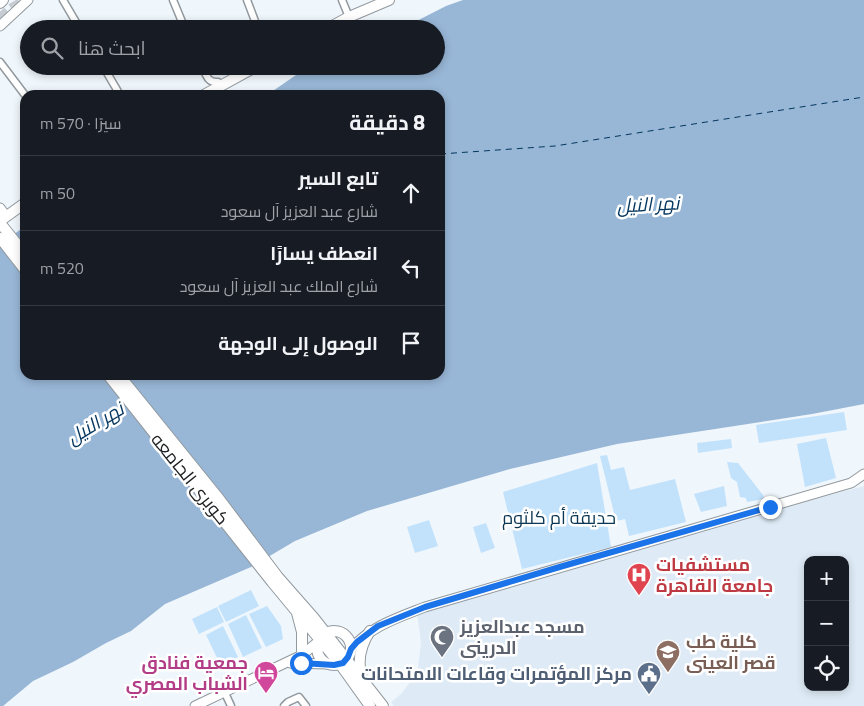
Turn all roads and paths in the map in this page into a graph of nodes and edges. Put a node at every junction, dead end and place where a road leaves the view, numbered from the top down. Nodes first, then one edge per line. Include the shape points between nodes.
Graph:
1 (3, 0) edge
2 (28, 0) edge
3 (63, 0) edge
4 (173, 0) edge
5 (247, 0) edge
6 (342, 0) edge
7 (389, 0) edge
8 (0, 3) edge
9 (349, 17) junction
10 (75, 20) edge
11 (181, 20) edge
12 (255, 20) edge
13 (344, 20) edge
14 (0, 26) edge
15 (0, 62) edge
16 (108, 75) edge
17 (206, 75) edge
18 (241, 75) edge
19 (218, 88) junction
20 (21, 90) edge
21 (117, 90) edge
22 (214, 90) edge
23 (20, 206) edge
24 (2, 217) edge
25 (0, 238) edge
26 (20, 246) edge
27 (20, 264) edge
28 (112, 380) edge
29 (123, 380) edge
30 (864, 474) edge
31 (864, 480) edge
32 (851, 483) junction
33 (275, 580) junction
34 (296, 610) junction
35 (370, 631) junction
36 (322, 638) junction
37 (351, 649) junction
38 (302, 656) junction
39 (343, 662) junction
40 (287, 663) junction
41 (328, 664) junction
42 (364, 682) junction
43 (225, 692) junction
44 (195, 706) edge
45 (231, 706) edge
46 (284, 706) edge
47 (306, 706) edge
48 (370, 706) edge
49 (383, 706) edge

1 - 8 main road
2 - 14 main road
3 - 10 street
4 - 11 street
5 - 12 street
6 - 9 street
7 - 9 main road
9 - 13 main road
15 - 20 street
16 - 21 street
17 - 19 street via 208,80 218,82
18 - 19 main road
19 - 22 main road
23 - 24 main road
24 - 26 main road
25 - 27 main road
28 - 33 main road, كوبرى الجامعه
29 - 33 main road, كوبرى الجامعه via 220,500
30 - 32 main road
31 - 32 main road
32 - 35 main road via 446,600
33 - 34 main road
33 - 36 main road
34 - 36 main road
34 - 38 main road via 302,632
35 - 37 main road
35 - 42 main road via 360,658
36 - 37 main road via 336,631 348,639
36 - 38 main road
36 - 39 main road
36 - 41 main road via 317,648 322,660
37 - 39 main road
38 - 40 main road
39 - 41 main road
39 - 42 main road
39 - 48 main road
40 - 41 main road
40 - 43 main road
42 - 49 main road
43 - 44 main road
43 - 45 street
46 - 47 street via 298,698

